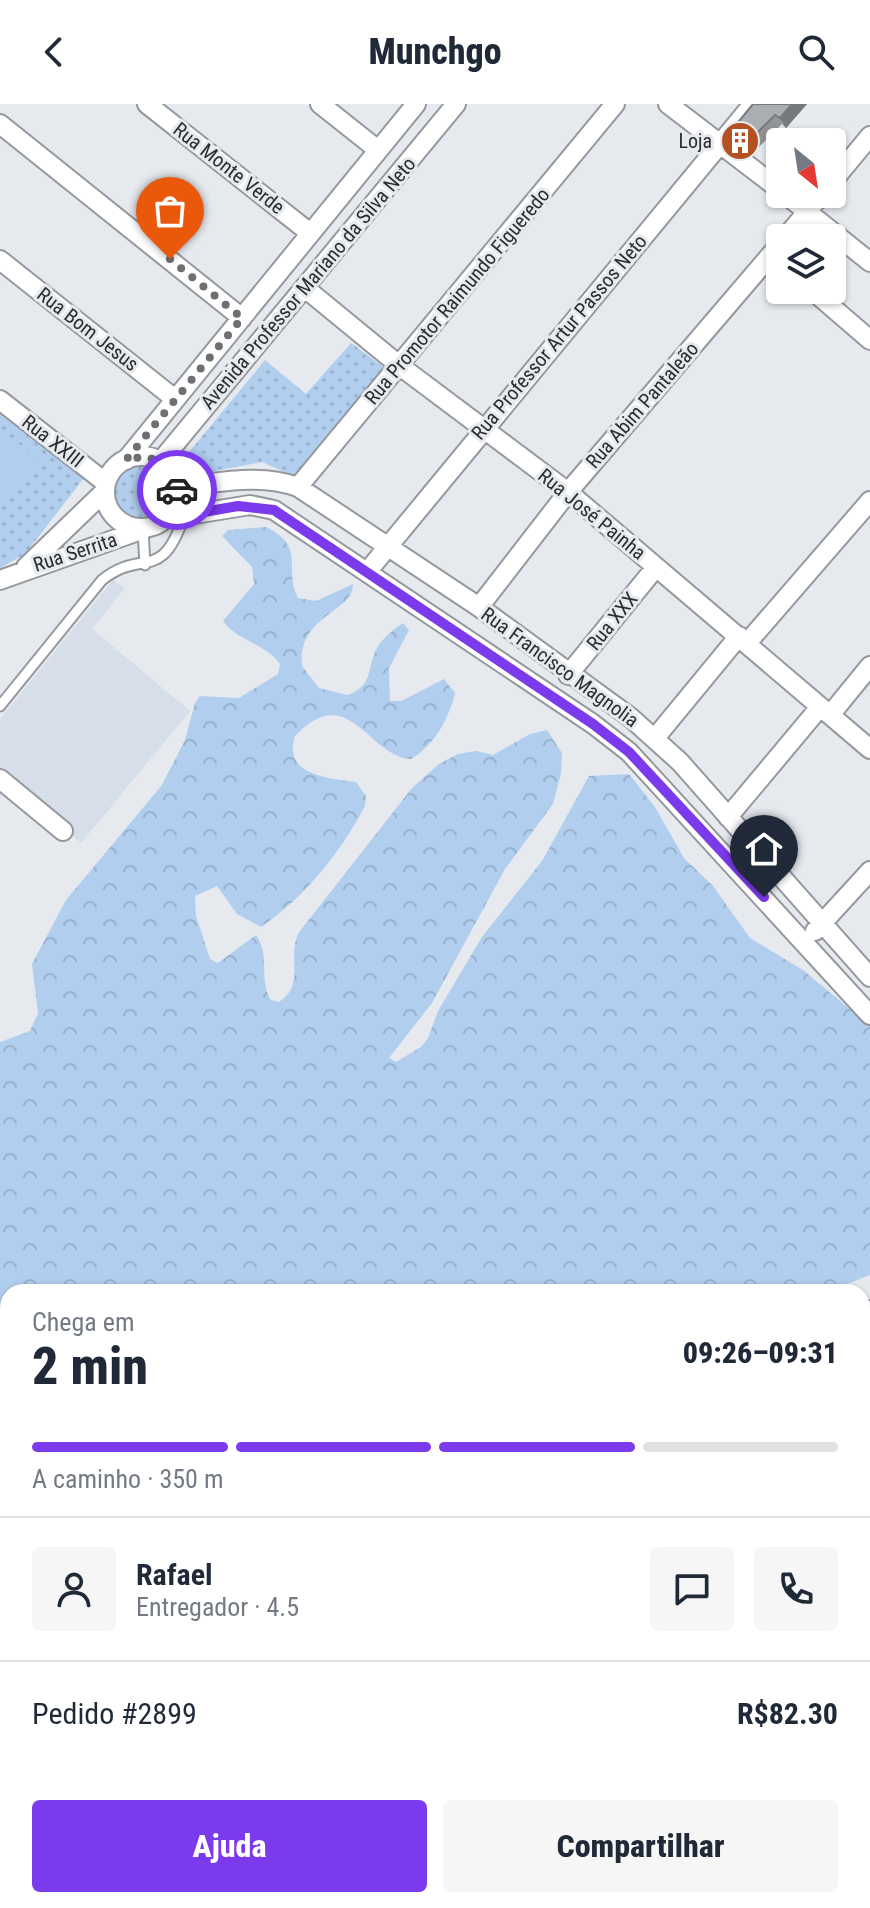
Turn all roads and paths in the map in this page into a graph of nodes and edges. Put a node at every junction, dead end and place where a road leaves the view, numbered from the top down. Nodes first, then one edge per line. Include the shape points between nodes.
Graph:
1 (147, 104) edge
2 (320, 104) edge
3 (416, 104) edge
4 (456, 104) edge
5 (615, 104) edge
6 (668, 104) edge
7 (753, 104) edge
8 (0, 124) edge
9 (870, 136) edge
10 (719, 145) junction
11 (378, 150) junction
12 (846, 165) edge
13 (766, 180) edge
14 (804, 208) edge
15 (810, 208) edge
16 (808, 211) junction
17 (797, 224) edge
18 (310, 233) junction
19 (0, 260) edge
20 (870, 262) edge
21 (766, 267) edge
22 (305, 288) junction
23 (828, 304) edge
24 (242, 318) junction
25 (870, 340) edge
26 (400, 366) junction
27 (175, 399) junction
28 (0, 400) edge
29 (483, 428) junction
30 (126, 460) junction
31 (160, 462) junction
32 (106, 487) junction
33 (177, 487) junction
34 (298, 487) junction
35 (568, 492) junction
36 (870, 501) edge
37 (184, 516) junction
38 (152, 525) junction
39 (386, 547) junction
40 (145, 565) junction
41 (656, 567) junction
42 (24, 568) junction
43 (367, 572) junction
44 (0, 580) edge
45 (479, 607) junction
46 (743, 640) junction
47 (870, 666) edge
48 (568, 675) junction
49 (0, 706) edge
50 (825, 711) junction
51 (655, 738) junction
52 (870, 749) edge
53 (0, 779) edge
54 (728, 817) junction
55 (63, 831) dead end
56 (870, 871) edge
57 (823, 923) junction
58 (803, 940) junction
59 (870, 977) edge
60 (870, 1015) edge

1 - 18 street, Rua Monte Verde
2 - 11 street
3 - 11 street
4 - 22 street, Avenida Professor Mariano da Silva Neto
5 - 26 street, Rua Promotor Raimundo Figueredo
6 - 10 street
7 - 10 street, Rua Professor Artur Passos Neto
8 - 24 street
9 - 12 street
10 - 13 street
10 - 29 street, Rua Professor Artur Passos Neto
11 - 18 street
14 - 16 street
15 - 16 street
16 - 17 street
16 - 20 street
18 - 24 street
19 - 27 street, Rua Bom Jesus
21 - 35 street, Rua Abim Pantaleão
22 - 26 street, Rua José Painha
22 - 31 street, Avenida Professor Mariano da Silva Neto
23 - 25 street
24 - 27 street
26 - 29 street, Rua José Painha
26 - 34 street, Rua Promotor Raimundo Figueredo
27 - 30 street
28 - 32 street, Rua XXIII
29 - 35 street, Rua José Painha
29 - 39 street, Rua Professor Artur Passos Neto
30 - 31 street via 149,457
30 - 32 street
31 - 33 street
32 - 38 street, Rua Serrita via 108,507 119,520 134,527
32 - 42 street
33 - 34 street, Rua Francisco Magnolia via 262,478
33 - 38 street via 172,510
34 - 39 street, Rua Francisco Magnolia
35 - 41 street, Rua José Painha
35 - 45 street, Rua Abim Pantaleão
36 - 46 street
37 - 38 street, Rua Francisco Magnolia
37 - 40 lane via 168,552
37 - 43 street, Rua Francisco Magnolia via 263,506
38 - 40 lane
38 - 42 street, Rua Serrita
39 - 43 street, Rua Professor Artur Passos Neto
39 - 45 street, Rua Francisco Magnolia
40 - 49 lane via 118,570 102,580
41 - 46 street, Rua José Painha
41 - 48 street, Rua XXX
42 - 44 street, Rua Serrita
43 - 58 street, Rua Francisco Magnolia via 629,752
45 - 48 street, Rua Francisco Magnolia
46 - 50 street, Rua José Painha
46 - 51 street
47 - 50 street
48 - 51 street, Rua Francisco Magnolia
50 - 52 street, Rua José Painha
50 - 54 street
51 - 54 street, Rua Francisco Magnolia
53 - 55 street
54 - 57 street, Rua Francisco Magnolia
56 - 57 street
57 - 58 street
57 - 59 street, Rua Francisco Magnolia
58 - 60 street, Rua Francisco Magnolia

